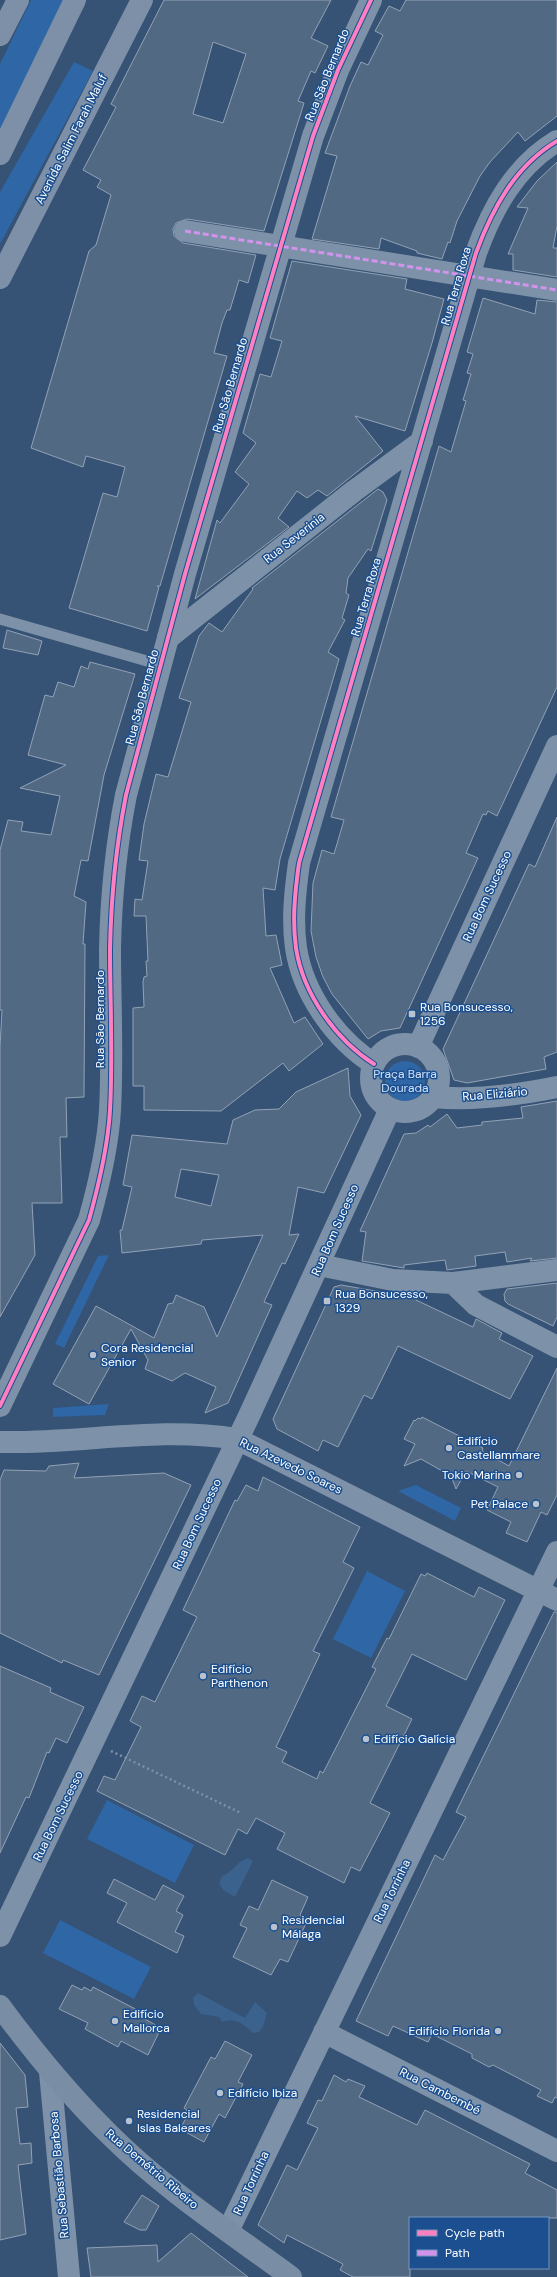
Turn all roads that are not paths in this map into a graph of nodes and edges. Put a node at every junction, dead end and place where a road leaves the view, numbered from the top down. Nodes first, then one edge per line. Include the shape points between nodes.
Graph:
1 (18, 0) edge
2 (75, 0) edge
3 (91, 0) edge
4 (142, 0) edge
5 (371, 0) edge
6 (0, 35) edge
7 (557, 142) edge
8 (2, 151) edge
9 (185, 231) dead end
10 (281, 246) junction
11 (469, 277) junction
12 (0, 278) edge
13 (557, 290) edge
14 (422, 441) junction
15 (0, 619) edge
16 (168, 638) junction
17 (161, 665) junction
18 (557, 746) edge
19 (418, 1047) junction
20 (374, 1064) junction
21 (557, 1087) edge
22 (434, 1097) junction
23 (390, 1109) junction
24 (319, 1265) junction
25 (557, 1270) edge
26 (453, 1283) junction
27 (557, 1347) edge
28 (0, 1406) edge
29 (237, 1439) junction
30 (0, 1442) edge
31 (557, 1552) edge
32 (548, 1595) edge
33 (0, 1936) edge
34 (0, 2006) edge
35 (324, 2032) junction
36 (50, 2072) junction
37 (557, 2151) edge
38 (228, 2231) junction
39 (68, 2277) edge
40 (291, 2277) edge

1 - 6 highway
2 - 8 highway
3 - 8 highway
4 - 12 highway, Avenida Salim Farah Maluf
5 - 10 street, Rua São Bernardo via 357,26 313,136
7 - 11 street, Rua Terra Roxa via 547,147 525,167 494,209
9 - 10 street
10 - 11 street
10 - 16 street, Rua São Bernardo
11 - 13 street
11 - 14 street, Rua Terra Roxa
14 - 16 street, Rua Severinia via 354,491
14 - 20 street, Rua Terra Roxa via 299,863 294,899 296,950 304,976 319,1007 339,1034 361,1056
15 - 17 lane
16 - 17 street, Rua São Bernardo
17 - 28 street, Rua São Bernardo via 119,831 114,872 110,947 110,1110 97,1191 89,1220
18 - 19 street, Rua Bom Sucesso
19 - 20 street via 406,1044 393,1046
19 - 22 street via 430,1055 437,1066 439,1079
20 - 23 street via 371,1077 374,1090 380,1102
21 - 22 street, Rua Eliziário via 493,1096
22 - 23 street via 418,1110 404,1112
23 - 24 street, Rua Bom Sucesso
24 - 26 street via 393,1280
24 - 29 street, Rua Bom Sucesso
25 - 26 street
26 - 27 street via 476,1305
29 - 30 street, Rua Azevedo Soares via 209,1434 167,1434
29 - 32 street, Rua Azevedo Soares
29 - 33 street, Rua Bom Sucesso
31 - 32 street, Rua Torrinha
32 - 35 street, Rua Torrinha
34 - 36 main road, Rua Demétrio Ribeiro
35 - 37 street, Rua Cambembé
35 - 38 street, Rua Torrinha
36 - 38 main road, Rua Demétrio Ribeiro via 126,2150
36 - 39 street, Rua Sebastião Barbosa
38 - 40 main road, Rua Demétrio Ribeiro

